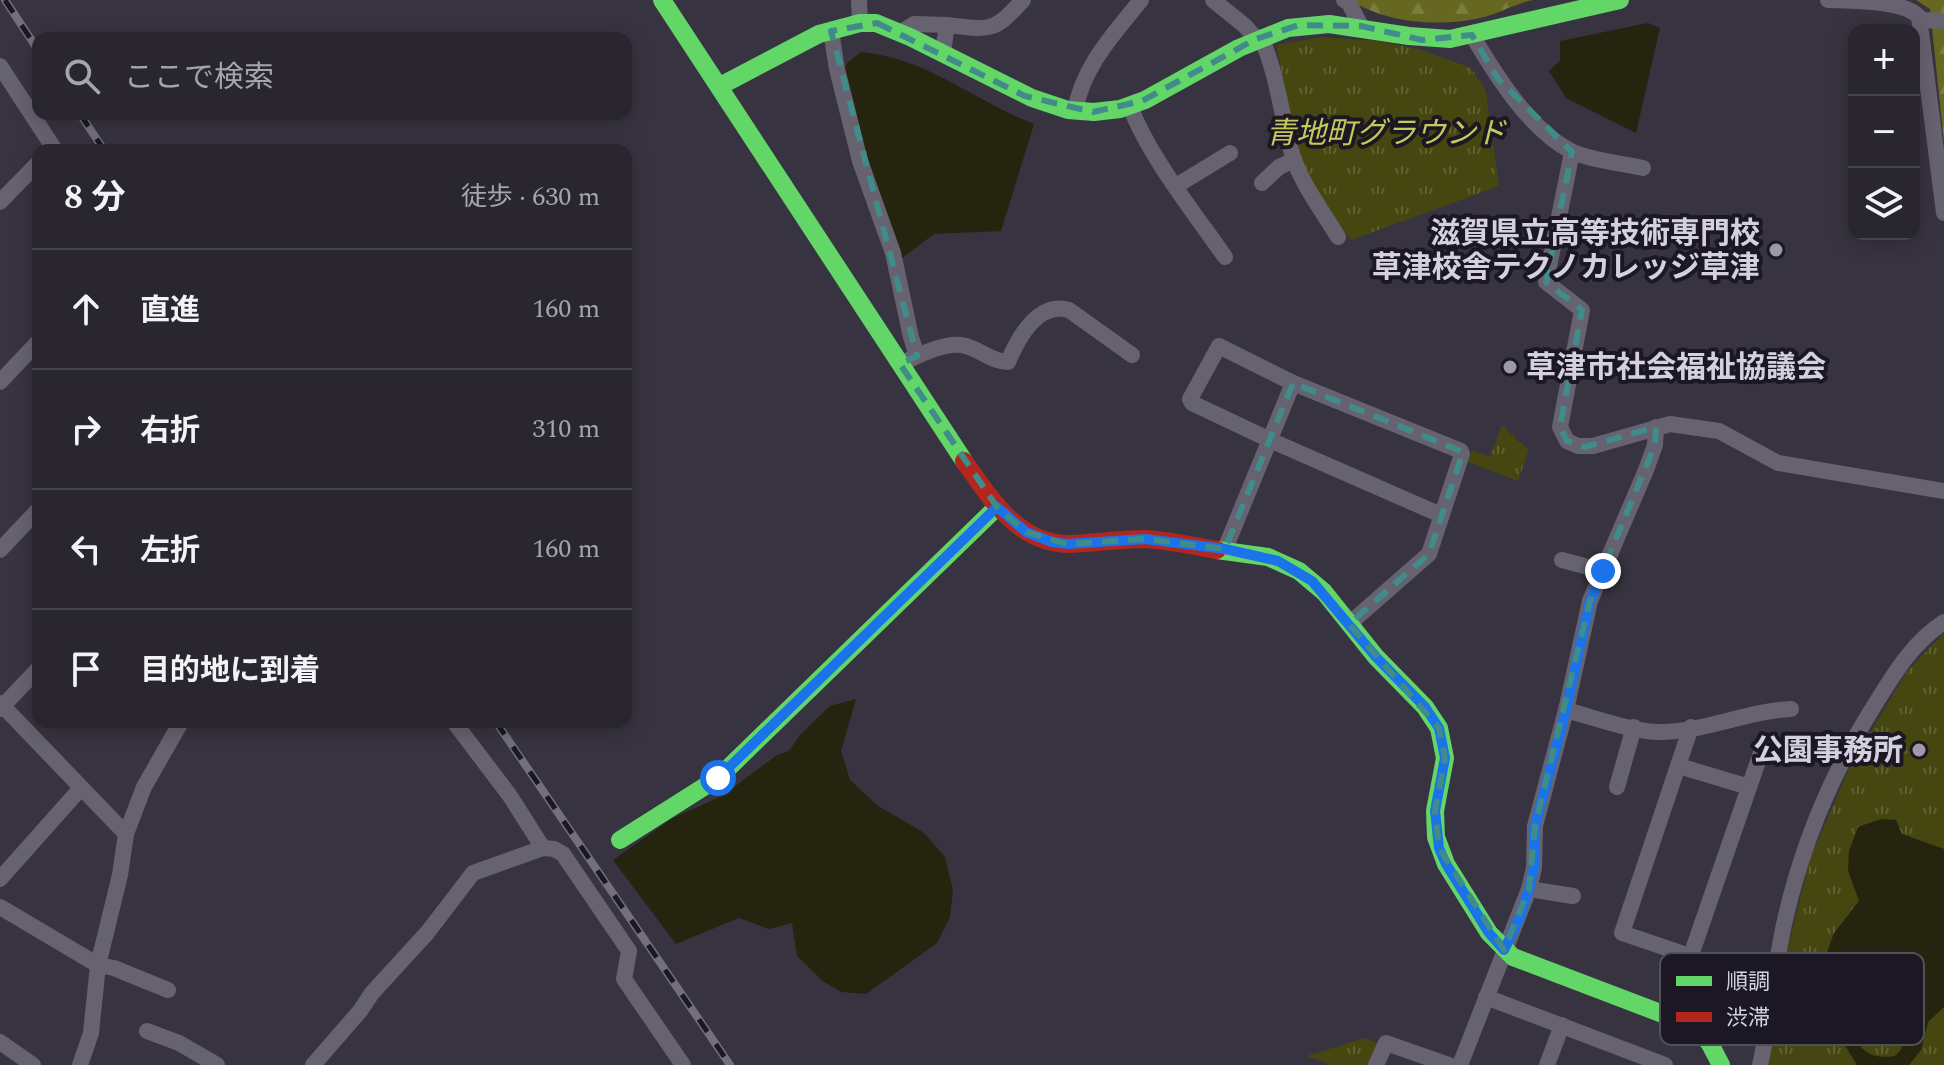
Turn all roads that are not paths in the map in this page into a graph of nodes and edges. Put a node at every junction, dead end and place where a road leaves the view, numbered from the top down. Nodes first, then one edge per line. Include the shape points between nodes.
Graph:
1 (662, 0) edge
2 (859, 0) edge
3 (1023, 0) edge
4 (1141, 0) edge
5 (1213, 0) edge
6 (1344, 0) edge
7 (1620, 0) edge
8 (1828, 0) edge
9 (1920, 20) junction
10 (1944, 21) edge
11 (860, 23) junction
12 (947, 25) junction
13 (1361, 26) junction
14 (831, 31) junction
15 (900, 33) junction
16 (1472, 35) junction
17 (1258, 38) junction
18 (943, 52) junction
19 (0, 66) edge
20 (720, 86) junction
21 (1130, 106) junction
22 (1075, 111) junction
23 (32, 116) edge
24 (34, 120) edge
25 (50, 144) edge
26 (1572, 152) junction
27 (1230, 153) dead end
28 (1294, 160) junction
29 (1643, 168) dead end
30 (32, 169) edge
31 (1262, 183) dead end
32 (1176, 186) junction
33 (0, 202) edge
34 (1944, 213) edge
35 (1338, 237) dead end
36 (1225, 257) dead end
37 (32, 348) edge
38 (1132, 355) dead end
39 (909, 360) junction
40 (0, 382) edge
41 (1293, 383) junction
42 (1656, 427) junction
43 (1270, 440) junction
44 (1944, 491) edge
45 (997, 507) junction
46 (1441, 515) junction
47 (32, 516) edge
48 (1225, 549) junction
49 (0, 550) edge
50 (1562, 560) dead end
51 (1603, 571) junction
52 (1944, 622) edge
53 (1349, 624) junction
54 (32, 675) edge
55 (1, 706) edge
56 (1791, 709) dead end
57 (1566, 710) junction
58 (1634, 727) junction
59 (1691, 727) junction
60 (178, 728) edge
61 (459, 728) edge
62 (1763, 747) dead end
63 (1679, 766) junction
64 (1617, 787) dead end
65 (1749, 787) junction
66 (81, 788) junction
67 (126, 834) junction
68 (620, 840) dead end
69 (543, 848) junction
70 (0, 879) edge
71 (1529, 889) junction
72 (1573, 896) dead end
73 (0, 907) edge
74 (1504, 950) junction
75 (1681, 953) edge
76 (1691, 953) edge
77 (1779, 953) edge
78 (98, 965) junction
79 (168, 990) dead end
80 (1486, 997) junction
81 (1660, 1012) edge
82 (1562, 1025) junction
83 (147, 1031) dead end
84 (0, 1042) edge
85 (1711, 1045) edge
86 (1763, 1045) edge
87 (33, 1065) edge
88 (80, 1065) edge
89 (217, 1065) edge
90 (313, 1065) edge
91 (683, 1065) edge
92 (1376, 1065) edge
93 (1449, 1065) edge
94 (1460, 1065) edge
95 (1547, 1065) edge
96 (1665, 1065) edge
97 (1721, 1065) edge
98 (1760, 1065) edge

1 - 20 street
2 - 11 street
3 - 12 street via 998,25
4 - 22 street via 1092,63
5 - 17 street
6 - 13 street
7 - 16 street
8 - 9 street via 1900,4 1914,10
9 - 10 street
9 - 34 street
11 - 14 street
11 - 15 street via 877,23
12 - 15 street via 914,24
12 - 18 street
13 - 16 street via 1422,40
13 - 17 street via 1311,23
14 - 20 street
14 - 39 street via 860,161 901,283 911,337
15 - 18 street
16 - 26 street via 1498,79 1546,132
17 - 21 street
17 - 28 street via 1274,70
18 - 22 street via 1025,96
19 - 23 street
20 - 39 street
21 - 22 street
21 - 32 street
24 - 25 street
26 - 29 street
26 - 42 street via 1546,282 1582,310 1560,427 1572,445 1593,446
27 - 32 street
28 - 31 street
28 - 35 street
30 - 33 street
32 - 36 street
37 - 40 street
38 - 39 street via 1061,308 1042,314 1026,328 1008,362 964,345
39 - 45 street via 944,433
41 - 43 street
41 - 43 street via 1219,346 1190,399
41 - 46 street via 1461,451
42 - 44 street via 1712,430 1778,463
42 - 51 street via 1646,470
43 - 46 street
43 - 48 street
45 - 48 street via 1026,532 1052,542 1145,539
45 - 68 street via 718,778
46 - 53 street via 1429,554
47 - 49 street
48 - 53 street via 1268,557 1299,571
50 - 51 street
51 - 57 street via 1590,601
52 - 77 street via 1900,665 1852,743 1815,823
53 - 74 street via 1439,728 1445,758 1435,811 1439,848
54 - 55 street
55 - 66 street
56 - 59 street
57 - 58 street
57 - 71 street via 1535,826
58 - 59 street via 1654,732
58 - 64 street
59 - 63 street
60 - 67 street via 144,787
61 - 69 street
62 - 65 street
63 - 65 street
63 - 75 street via 1622,933
65 - 76 street
66 - 67 street
66 - 70 street
67 - 78 street
69 - 90 street via 473,873
69 - 91 street via 563,854 629,951 624,979
71 - 72 street
71 - 74 street
73 - 78 street
74 - 80 street
74 - 81 street
78 - 79 street
78 - 88 street via 95,1010
80 - 82 street
80 - 94 street
82 - 95 street
82 - 96 street
83 - 89 street
84 - 87 street
85 - 97 street
86 - 98 street
92 - 93 street via 1386,1043

